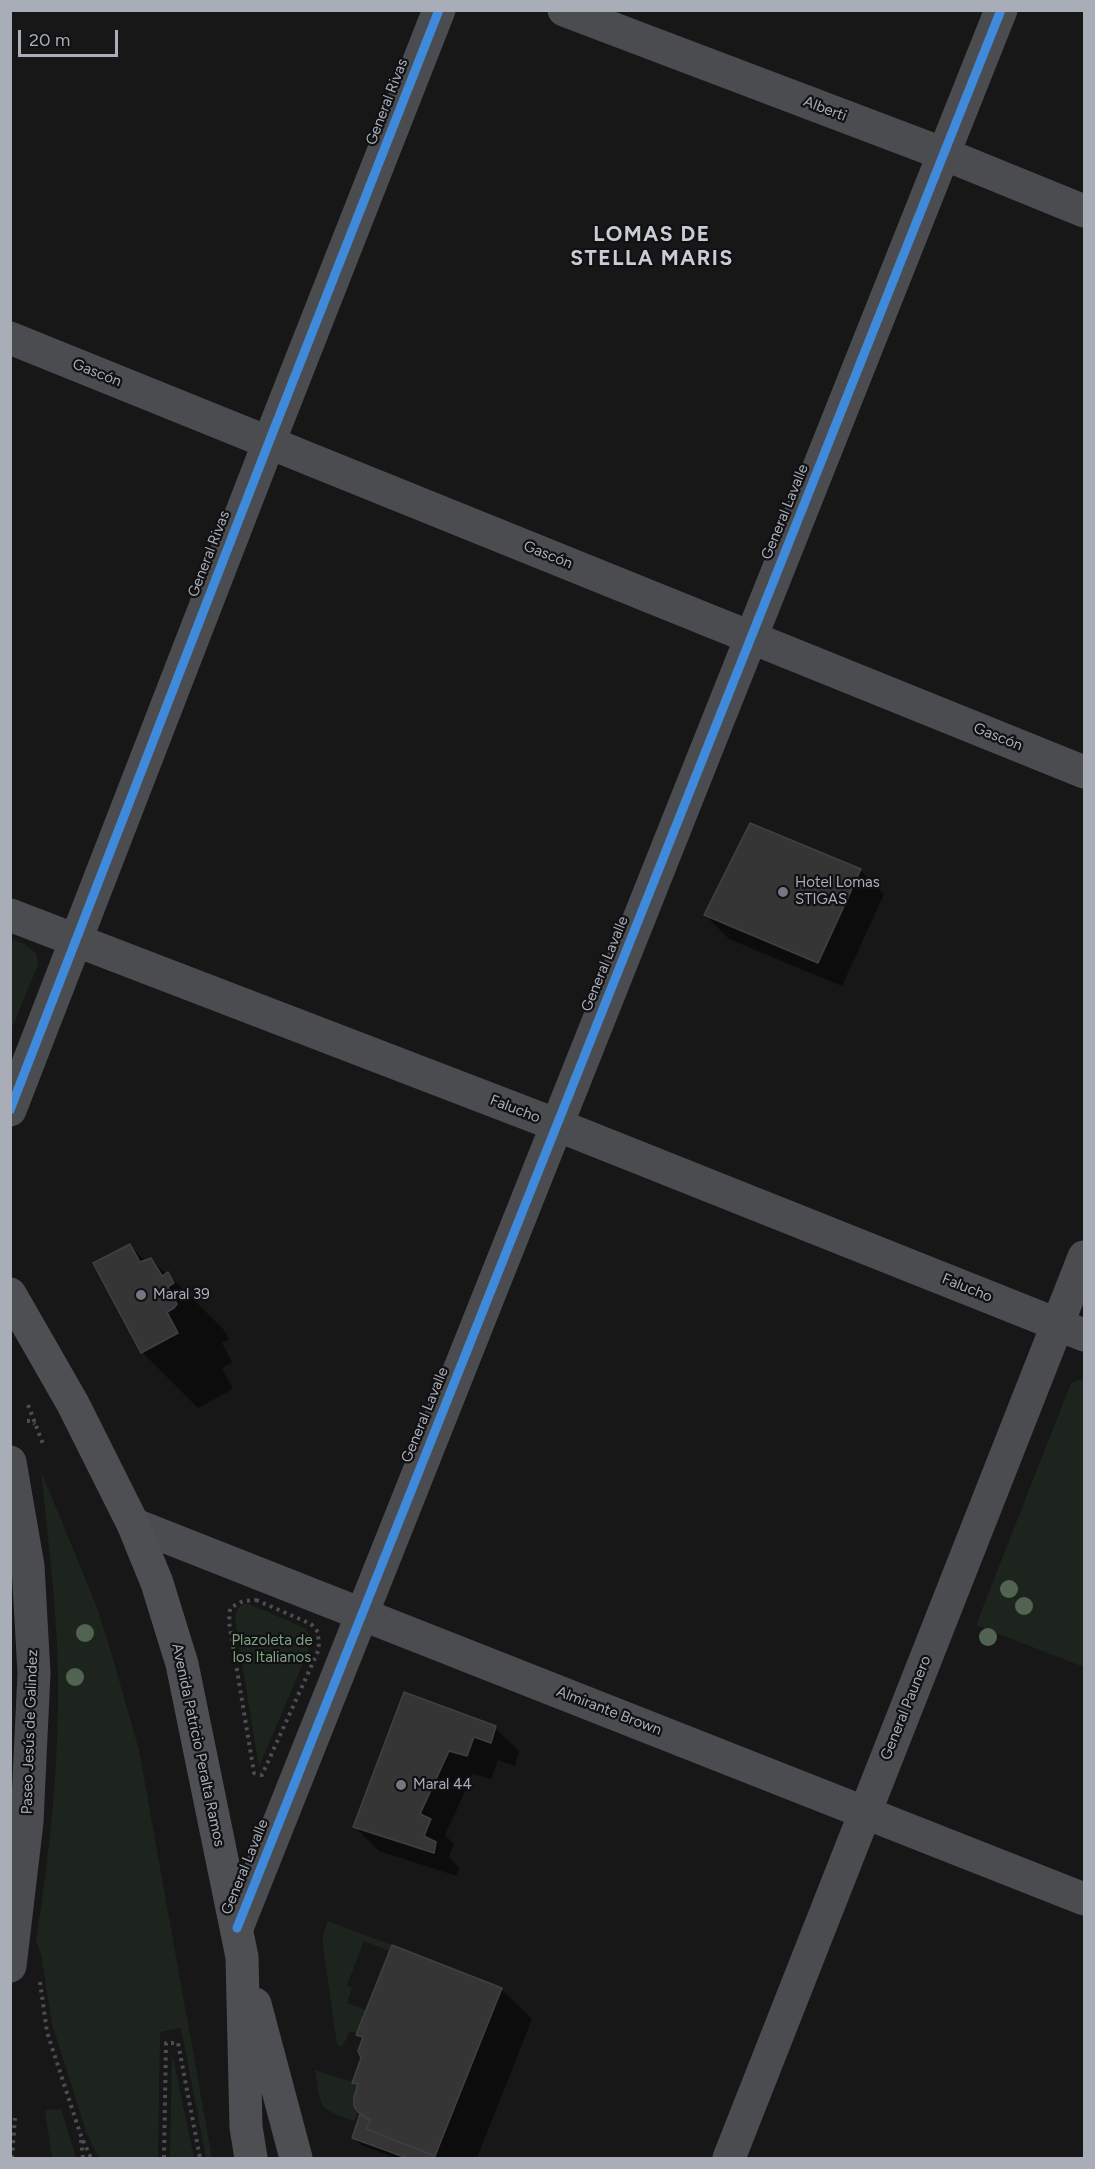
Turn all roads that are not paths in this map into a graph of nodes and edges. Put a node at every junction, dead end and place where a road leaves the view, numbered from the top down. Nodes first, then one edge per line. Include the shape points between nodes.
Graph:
1 (439, 10) edge
2 (564, 10) edge
3 (1001, 10) edge
4 (944, 154) junction
5 (1084, 211) edge
6 (10, 338) edge
7 (269, 442) junction
8 (751, 637) junction
9 (1084, 772) edge
10 (10, 915) edge
11 (76, 939) junction
12 (10, 1110) edge
13 (557, 1125) junction
14 (1084, 1257) edge
15 (10, 1294) edge
16 (1071, 1330) edge
17 (10, 1462) edge
18 (133, 1524) junction
19 (362, 1614) junction
20 (865, 1812) junction
21 (1084, 1899) edge
22 (239, 1942) junction
23 (25, 1971) edge
24 (251, 2158) edge
25 (296, 2158) edge
26 (729, 2158) edge

1 - 7 street, General Rivas
2 - 4 street, Alberti
3 - 4 street, General Lavalle
4 - 5 street, Alberti
4 - 8 street, General Lavalle
6 - 7 street, Gascón
7 - 8 street, Gascón
7 - 11 street, General Rivas
8 - 9 street, Gascón
8 - 13 street, General Lavalle
10 - 11 street, Falucho
11 - 12 street, General Rivas
11 - 13 street, Falucho
13 - 16 street, Falucho
13 - 19 street, General Lavalle
14 - 16 street, General Paunero
15 - 18 main road, Avenida Patricio Peralta Ramos via 73,1404
16 - 20 street, General Paunero
17 - 23 street, Paseo Jesús de Galindez via 28,1566 34,1673
18 - 19 street, Almirante Brown
18 - 22 main road, Avenida Patricio Peralta Ramos via 157,1583 182,1664
19 - 20 street, Almirante Brown
19 - 22 street, General Lavalle
20 - 21 street, Almirante Brown
20 - 26 street, General Paunero
22 - 24 main road, Avenida Patricio Peralta Ramos via 246,2127
22 - 25 main road

